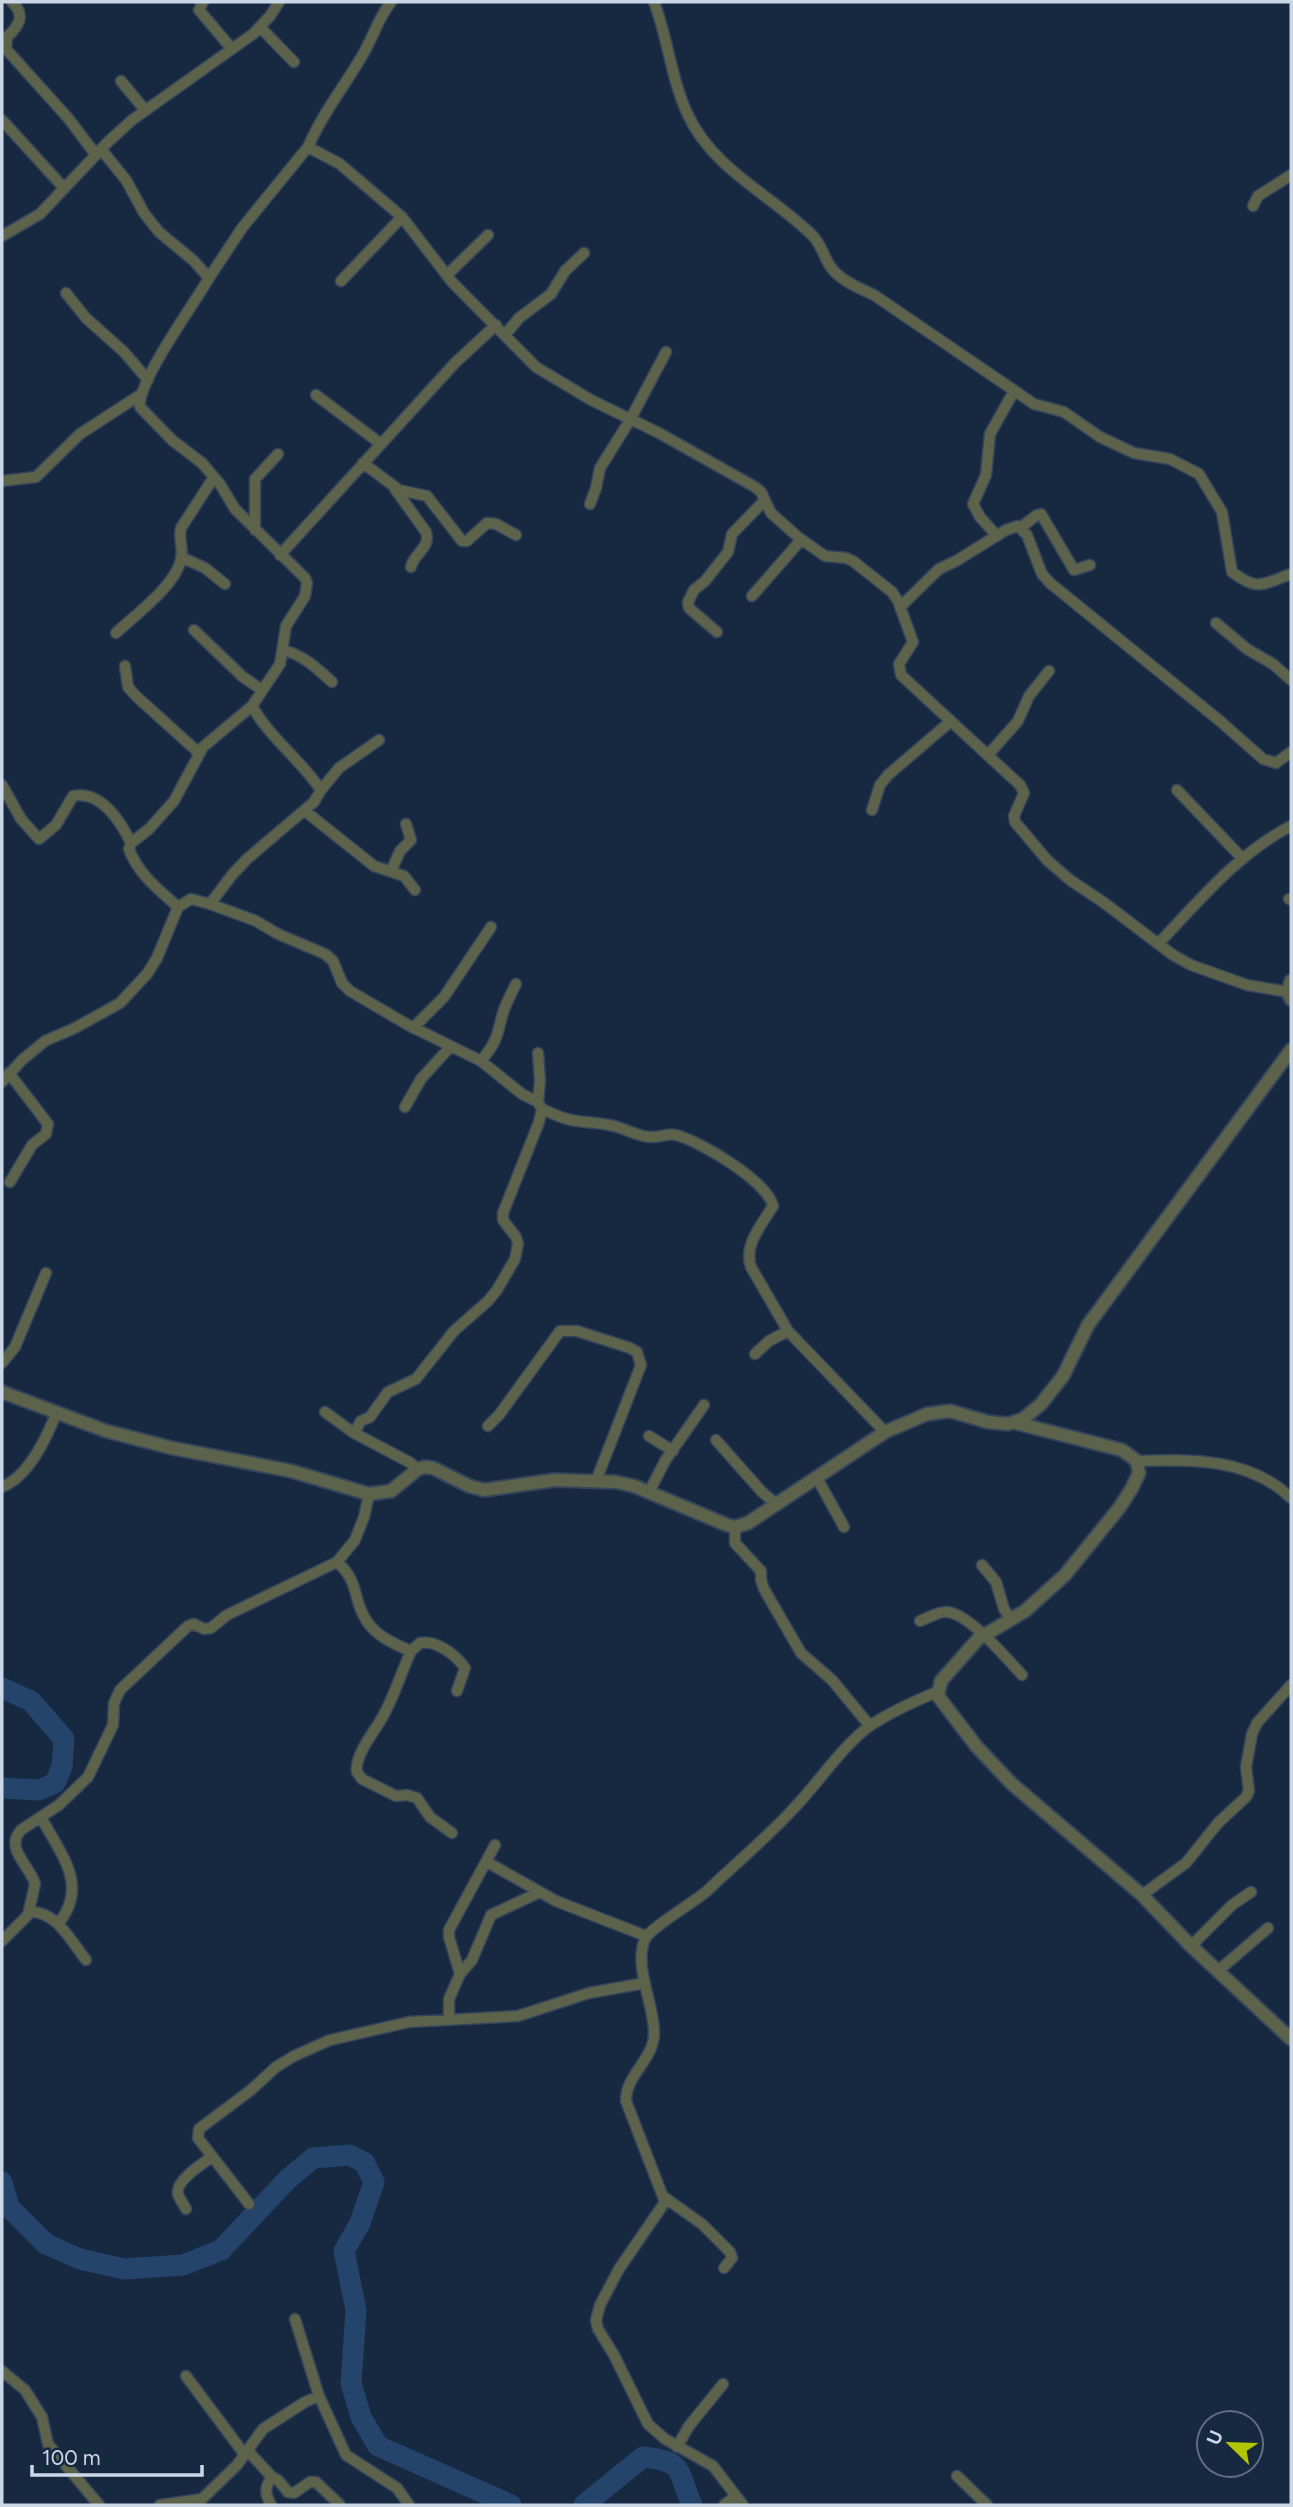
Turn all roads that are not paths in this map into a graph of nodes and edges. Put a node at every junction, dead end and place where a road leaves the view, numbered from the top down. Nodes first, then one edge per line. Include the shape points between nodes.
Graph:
1 (12, 2) edge
2 (203, 2) edge
3 (391, 2) edge
4 (653, 2) edge
5 (275, 4) edge
6 (260, 27) junction
7 (232, 49) junction
8 (293, 62) dead end
9 (121, 80) dead end
10 (145, 110) junction
11 (2, 120) edge
12 (308, 147) junction
13 (99, 152) junction
14 (1291, 175) edge
15 (64, 188) junction
16 (1253, 206) dead end
17 (402, 217) junction
18 (488, 235) dead end
19 (2, 236) edge
20 (584, 253) dead end
21 (447, 275) junction
22 (209, 278) junction
23 (341, 281) dead end
24 (66, 293) dead end
25 (496, 325) junction
26 (505, 335) junction
27 (666, 352) dead end
28 (148, 380) junction
29 (1014, 391) junction
30 (141, 395) junction
31 (316, 396) dead end
32 (630, 420) junction
33 (381, 444) junction
34 (278, 454) dead end
35 (363, 463) junction
36 (214, 477) junction
37 (2, 481) edge
38 (394, 487) junction
39 (765, 500) junction
40 (590, 504) dead end
41 (1020, 528) junction
42 (255, 530) junction
43 (516, 536) dead end
44 (997, 536) junction
45 (801, 540) junction
46 (280, 555) junction
47 (181, 557) junction
48 (1090, 565) dead end
49 (411, 568) dead end
50 (1291, 574) edge
51 (225, 584) dead end
52 (752, 596) dead end
53 (900, 607) junction
54 (1216, 623) dead end
55 (194, 630) dead end
56 (717, 632) dead end
57 (116, 633) dead end
58 (283, 650) junction
59 (125, 666) dead end
60 (1049, 671) dead end
61 (1291, 680) edge
62 (332, 682) dead end
63 (262, 690) junction
64 (252, 706) junction
65 (951, 721) junction
66 (379, 740) dead end
67 (1291, 752) edge
68 (199, 753) junction
69 (988, 755) junction
70 (2, 785) edge
71 (321, 790) junction
72 (1177, 790) dead end
73 (873, 810) dead end
74 (305, 811) junction
75 (406, 824) dead end
76 (1291, 826) edge
77 (131, 843) junction
78 (1243, 859) junction
79 (391, 871) junction
80 (415, 890) dead end
81 (210, 904) junction
82 (178, 907) junction
83 (491, 927) dead end
84 (1158, 944) junction
85 (516, 984) dead end
86 (1290, 991) edge
87 (413, 1028) junction
88 (450, 1046) junction
89 (1291, 1050) edge
90 (538, 1053) dead end
91 (481, 1061) junction
92 (6, 1078) edge
93 (540, 1106) junction
94 (405, 1107) dead end
95 (10, 1182) dead end
96 (46, 1273) dead end
97 (788, 1331) junction
98 (755, 1354) dead end
99 (2, 1363) edge
100 (2, 1392) edge
101 (704, 1405) dead end
102 (326, 1412) dead end
103 (56, 1414) junction
104 (1016, 1423) junction
105 (488, 1426) dead end
106 (884, 1432) junction
107 (354, 1433) junction
108 (649, 1436) dead end
109 (716, 1440) dead end
110 (673, 1451) junction
111 (1137, 1461) junction
112 (418, 1469) junction
113 (817, 1478) junction
114 (596, 1481) junction
115 (2, 1486) edge
116 (649, 1492) junction
117 (369, 1494) junction
118 (1291, 1498) edge
119 (777, 1505) junction
120 (735, 1527) junction
121 (844, 1527) dead end
122 (337, 1562) junction
123 (982, 1565) dead end
124 (1012, 1619) junction
125 (920, 1621) dead end
126 (984, 1634) junction
127 (411, 1651) junction
128 (1022, 1675) dead end
129 (1291, 1685) edge
130 (457, 1692) dead end
131 (937, 1692) junction
132 (870, 1726) junction
133 (41, 1817) junction
134 (452, 1833) dead end
135 (495, 1845) dead end
136 (487, 1862) junction
137 (540, 1892) junction
138 (1251, 1892) dead end
139 (1142, 1895) junction
140 (29, 1912) junction
141 (58, 1924) junction
142 (1268, 1928) dead end
143 (646, 1936) junction
144 (2, 1941) edge
145 (1191, 1945) junction
146 (86, 1960) dead end
147 (1218, 1971) junction
148 (460, 1974) junction
149 (645, 1983) junction
150 (449, 2020) junction
151 (1291, 2039) edge
152 (212, 2157) junction
153 (664, 2197) junction
154 (249, 2204) dead end
155 (186, 2209) dead end
156 (724, 2268) dead end
157 (295, 2319) dead end
158 (2, 2371) edge
159 (186, 2376) dead end
160 (723, 2384) dead end
161 (319, 2396) junction
162 (677, 2447) junction
163 (246, 2453) junction
164 (957, 2476) dead end
165 (272, 2477) junction
166 (736, 2496) junction
167 (99, 2505) edge
168 (160, 2505) edge
169 (271, 2505) edge
170 (340, 2505) edge
171 (409, 2505) edge
172 (724, 2505) edge
173 (743, 2505) edge
174 (987, 2505) edge

1 - 13 street via 21,19 5,41 6,50
2 - 7 street via 199,10
3 - 12 street
4 - 29 street via 688,116 706,142 735,173 814,236 840,276
5 - 6 street
6 - 7 street
6 - 8 street
7 - 10 street
9 - 10 street
10 - 13 street
11 - 15 street
12 - 17 street via 340,164
12 - 22 street via 242,228
13 - 15 street
13 - 22 street via 126,180 159,232
14 - 16 street via 1258,197
15 - 19 street via 40,214
17 - 21 street
17 - 23 street
18 - 21 street
20 - 26 street via 565,271 551,295 519,318
21 - 25 street
22 - 28 street
24 - 28 street
25 - 26 street
25 - 33 street
26 - 32 street via 536,367
27 - 32 street
28 - 30 street
29 - 44 street via 990,433 986,475 973,504
29 - 50 street via 1034,404 1063,412 1133,453 1170,458 1199,474 1222,512 1232,572 1256,585
30 - 36 street via 140,407 152,422
30 - 37 street via 80,434 37,477
31 - 33 street
32 - 39 street via 755,487
32 - 40 street via 600,468
33 - 35 street
34 - 42 street via 255,479
35 - 38 street
35 - 46 street
36 - 42 street
36 - 47 street via 181,528
38 - 43 street via 427,496 461,541 491,522
38 - 49 street via 428,537
39 - 45 street via 771,513
39 - 56 street via 732,534 726,555 688,602
41 - 44 street via 1014,526
41 - 48 street via 1041,514 1074,570
41 - 67 street via 1042,574 1071,603 1264,759 1276,762
42 - 46 street
44 - 53 street via 939,569
45 - 52 street
45 - 53 street via 825,556 853,561 887,587
46 - 58 street via 307,583 305,596 286,625
47 - 51 street
47 - 57 street via 167,585
53 - 65 street via 913,642 899,664 901,675
54 - 61 street
55 - 63 street
58 - 62 street via 307,660
58 - 63 street
59 - 68 street via 128,687
60 - 69 street via 1029,696 1018,720
63 - 64 street
64 - 68 street
64 - 71 street
65 - 69 street
65 - 73 street via 888,775
66 - 71 street via 339,768
68 - 77 street via 174,801
69 - 84 street via 1023,789 1015,822 1047,860
70 - 77 street via 21,819 39,839 78,795 108,808
71 - 74 street
72 - 78 street
74 - 79 street via 374,866
74 - 81 street via 247,859
75 - 79 street via 411,840
76 - 78 street
77 - 82 street via 128,849 138,867
78 - 84 street
79 - 80 street via 404,876
81 - 82 street via 191,900
81 - 87 street via 256,920 325,954 350,991
82 - 92 street via 158,958 120,1003 45,1041
83 - 87 street via 444,998
84 - 86 street via 1191,965 1247,985
85 - 91 street via 494,1045
87 - 88 street
88 - 91 street
88 - 94 street via 421,1079
89 - 104 street via 1088,1325 1055,1390
90 - 93 street
91 - 93 street
92 - 95 street via 48,1124 46,1134 32,1145
93 - 97 street via 570,1120 614,1126 642,1136 680,1136 752,1178 773,1206 756,1233 749,1261
93 - 107 street via 539,1122 503,1213 518,1244 505,1277 416,1379 388,1392
96 - 99 street via 15,1347
97 - 98 street
97 - 106 street
100 - 103 street
101 - 110 street
102 - 107 street
103 - 115 street via 41,1449 12,1482
103 - 117 street via 159,1445 292,1471
104 - 106 street via 988,1422 943,1411
104 - 111 street via 1122,1450
105 - 114 street via 560,1331 576,1331 637,1352 641,1364
106 - 113 street
107 - 112 street
108 - 110 street
109 - 119 street
110 - 116 street
111 - 118 street via 1226,1464 1269,1480
111 - 124 street via 1139,1473 1132,1488 1091,1545 1051,1591
112 - 114 street via 433,1468 484,1490 555,1480
112 - 117 street via 391,1491
113 - 119 street
113 - 121 street
114 - 116 street via 625,1483
116 - 120 street
117 - 122 street via 355,1540
119 - 120 street
120 - 132 street via 735,1543 761,1571 764,1589 801,1653 832,1680
122 - 127 street via 351,1577 367,1622 388,1641
122 - 133 street via 207,1629 188,1626 120,1690 113,1724 88,1777
123 - 124 street via 996,1582
124 - 126 street
125 - 126 street via 945,1611
126 - 128 street
126 - 131 street via 941,1681
127 - 130 street via 420,1643 431,1643 456,1658 465,1668
127 - 134 street via 383,1716 356,1763 356,1772 396,1796 417,1798 430,1817
129 - 139 street via 1252,1734 1246,1797 1217,1823 1186,1863
131 - 132 street
131 - 139 street via 977,1747 1012,1784
132 - 143 street via 779,1825 693,1903
133 - 140 street via 21,1830 14,1841 35,1880
133 - 141 street via 70,1873 73,1890 71,1906
135 - 136 street
136 - 137 street
136 - 148 street via 449,1930
137 - 143 street
137 - 148 street via 491,1915 472,1960
138 - 145 street
139 - 145 street
140 - 141 street via 39,1911
140 - 144 street
141 - 146 street
142 - 147 street
143 - 149 street via 642,1957
145 - 147 street
147 - 151 street
148 - 150 street via 449,1999
149 - 150 street via 589,1993 518,2015
149 - 153 street via 654,2035 626,2101
150 - 152 street via 409,2022 363,2032 294,2056 199,2129 198,2138
152 - 154 street
152 - 155 street via 178,2186
153 - 156 street via 702,2224 730,2252 732,2258
153 - 162 street via 663,2206 619,2269 596,2320 648,2424
157 - 161 street
158 - 167 street via 25,2390 42,2417 48,2444
159 - 163 street
160 - 162 street
161 - 163 street via 263,2429
161 - 171 street via 346,2455 397,2488
162 - 166 street via 713,2466
163 - 165 street
163 - 168 street via 202,2499
164 - 174 street
165 - 169 street via 265,2494
165 - 170 street via 294,2493 316,2482
166 - 172 street
166 - 173 street

